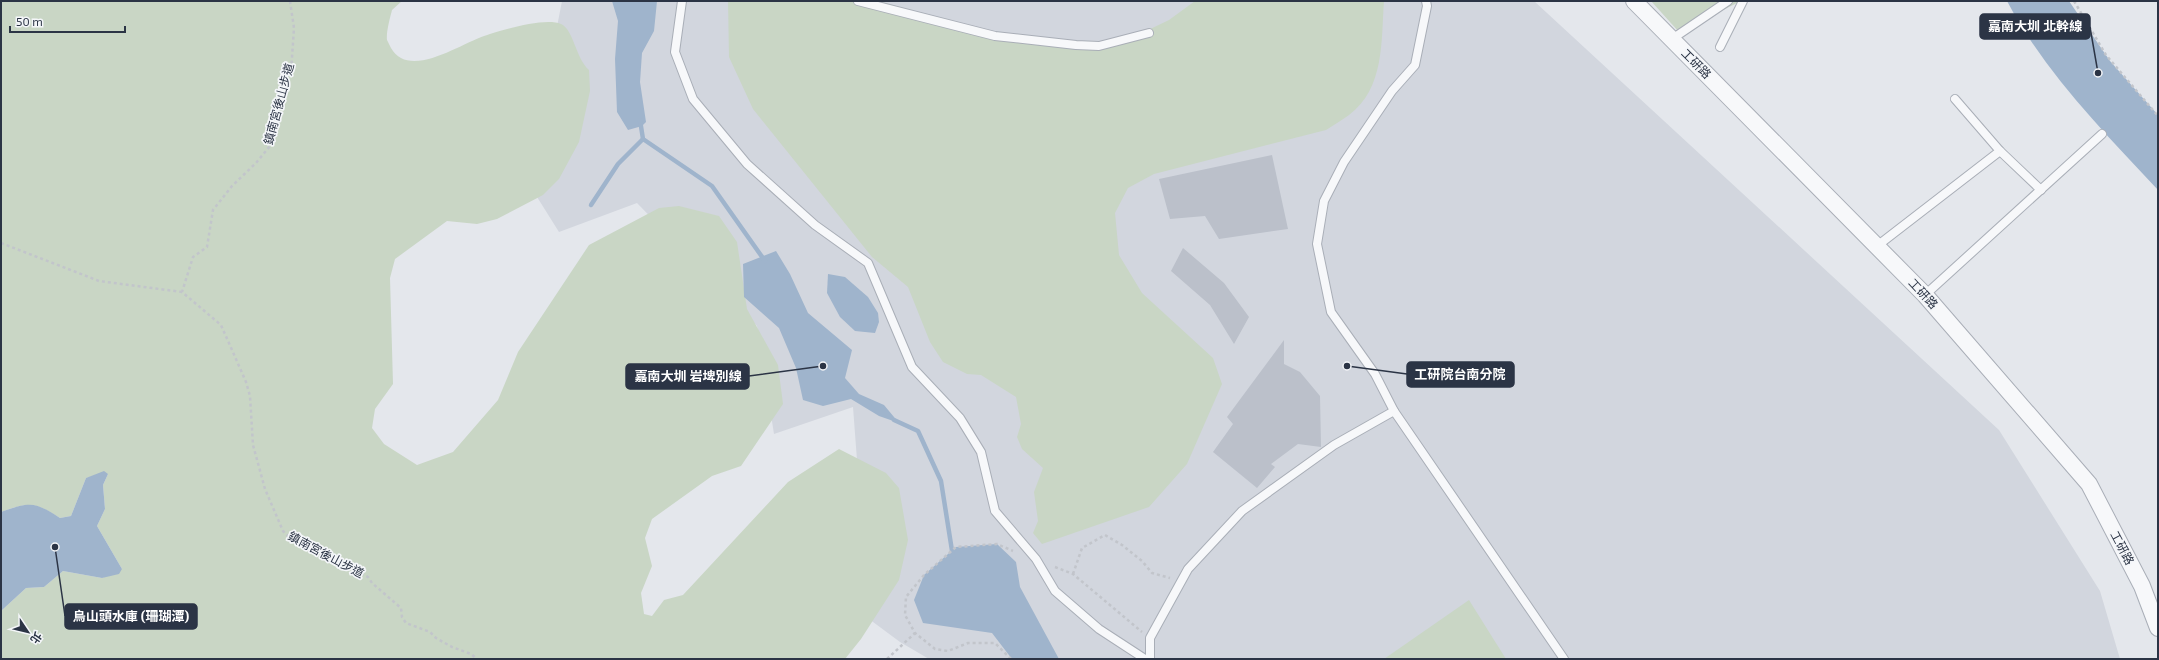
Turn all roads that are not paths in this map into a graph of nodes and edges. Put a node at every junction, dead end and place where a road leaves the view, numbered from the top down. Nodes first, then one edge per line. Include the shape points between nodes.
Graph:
1 (682, 1) edge
2 (858, 1) edge
3 (1426, 1) edge
4 (1634, 1) edge
5 (1728, 1) edge
6 (1743, 1) edge
7 (1149, 33) dead end
8 (1672, 39) junction
9 (1720, 47) dead end
10 (1955, 99) dead end
11 (2102, 134) dead end
12 (2000, 151) junction
13 (2041, 190) junction
14 (1877, 246) junction
15 (1925, 296) junction
16 (1394, 411) junction
17 (2158, 628) edge
18 (1145, 659) edge
19 (1150, 659) edge
20 (1564, 659) edge

1 - 18 lane via 675,52 693,99 747,164 815,225 868,263 912,367 964,425 981,452 995,511 1036,559 1055,591 1099,629
2 - 7 lane via 995,36 1076,45 1099,46
3 - 16 lane via 1415,65 1392,91 1344,162 1324,201 1317,244 1331,312 1375,374
4 - 8 street, 工研路
5 - 8 lane
6 - 9 lane
8 - 14 street, 工研路
10 - 12 lane
11 - 13 lane
12 - 13 lane
12 - 14 lane
13 - 15 lane
14 - 15 street, 工研路
15 - 17 street, 工研路 via 2089,484 2142,586
16 - 19 lane via 1334,445 1242,510 1188,569 1150,638
16 - 20 lane

